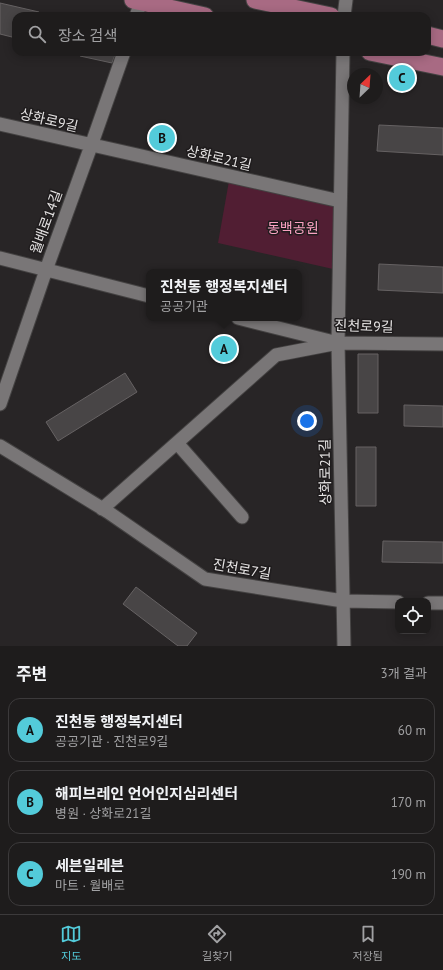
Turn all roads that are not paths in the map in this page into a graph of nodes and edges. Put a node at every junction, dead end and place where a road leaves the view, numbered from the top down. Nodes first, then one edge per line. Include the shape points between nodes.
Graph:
1 (255, 0) edge
2 (346, 0) edge
3 (137, 6) edge
4 (178, 12) edge
5 (312, 12) edge
6 (344, 12) edge
7 (431, 36) edge
8 (443, 39) edge
9 (123, 56) edge
10 (343, 56) edge
11 (389, 56) edge
12 (443, 67) edge
13 (0, 124) edge
14 (91, 146) junction
15 (340, 201) junction
16 (0, 258) edge
17 (46, 270) junction
18 (146, 295) edge
19 (250, 321) edge
20 (338, 343) junction
21 (443, 344) edge
22 (0, 404) edge
23 (177, 443) junction
24 (0, 446) edge
25 (102, 509) junction
26 (242, 517) dead end
27 (343, 601) junction
28 (395, 602) edge
29 (431, 603) edge
30 (443, 603) edge
31 (344, 646) edge

1 - 5 main road
2 - 6 street
3 - 4 main road
7 - 8 main road
9 - 14 street, 월배로14길
10 - 15 street, 상화로21길
11 - 12 main road
13 - 14 street, 상화로9길
14 - 15 street, 상화로21길
14 - 17 street, 월배로14길
15 - 20 street, 상화로21길
16 - 17 street
17 - 18 street
17 - 22 street, 월배로14길
19 - 20 street, 진천로9길
20 - 21 street, 진천로9길
20 - 23 street via 276,355
20 - 27 street, 상화로21길
23 - 25 street
23 - 26 street
24 - 25 street, 진천로7길
25 - 27 street, 진천로7길 via 205,579
27 - 28 street, 진천로7길
27 - 31 street, 상화로21길
29 - 30 street

